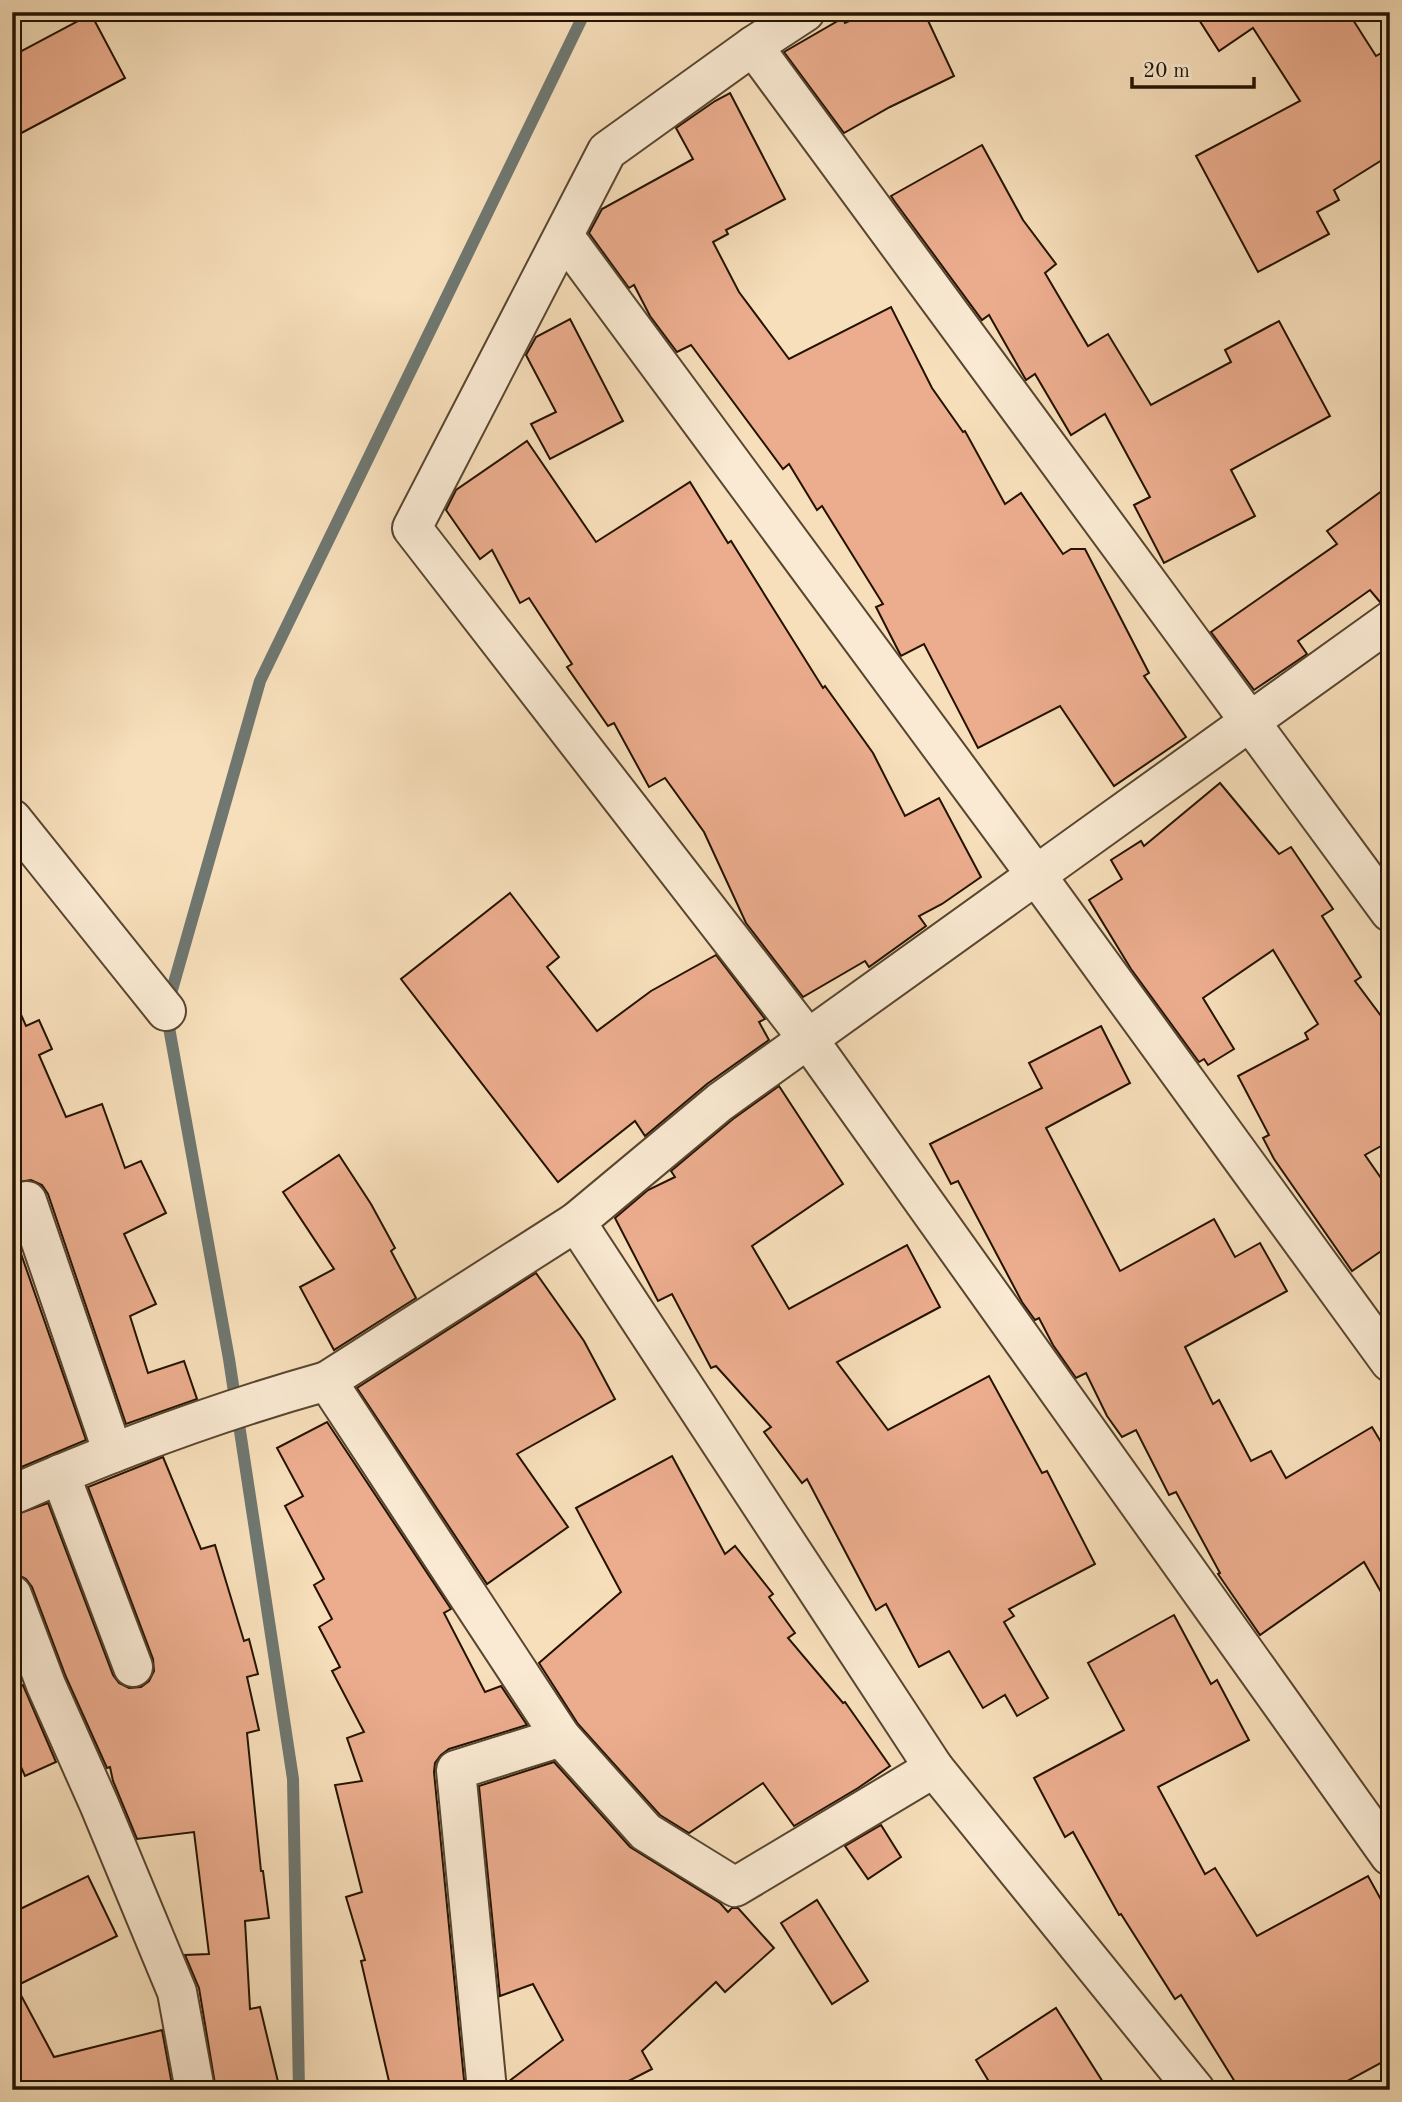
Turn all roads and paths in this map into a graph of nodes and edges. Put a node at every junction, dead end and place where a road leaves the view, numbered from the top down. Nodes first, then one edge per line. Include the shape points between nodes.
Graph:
1 (805, 12) edge
2 (753, 46) junction
3 (564, 236) junction
4 (1390, 621) edge
5 (1249, 722) junction
6 (12, 819) edge
7 (1036, 875) junction
8 (1390, 912) edge
9 (166, 1011) dead end
10 (808, 1039) junction
11 (12, 1207) edge
12 (576, 1222) junction
13 (1390, 1362) edge
14 (327, 1381) junction
15 (113, 1453) junction
16 (60, 1474) junction
17 (12, 1495) edge
18 (12, 1595) edge
19 (133, 1667) dead end
20 (561, 1737) junction
21 (934, 1768) junction
22 (1390, 1856) edge
23 (195, 2090) edge
24 (487, 2090) edge
25 (1195, 2090) edge

1 - 2 street
2 - 3 street via 607,151
2 - 5 street
3 - 7 street
3 - 10 street via 412,528
4 - 5 street
5 - 7 street
5 - 8 street
6 - 9 street
7 - 10 street
7 - 13 street
10 - 12 street via 720,1102
10 - 22 street
11 - 15 street via 27,1201
12 - 14 street
12 - 21 street
14 - 15 street
14 - 20 street
15 - 16 street
16 - 17 street
16 - 19 street
18 - 23 street via 177,1992
20 - 21 street via 646,1832 735,1887
20 - 24 street via 456,1770
21 - 25 street

